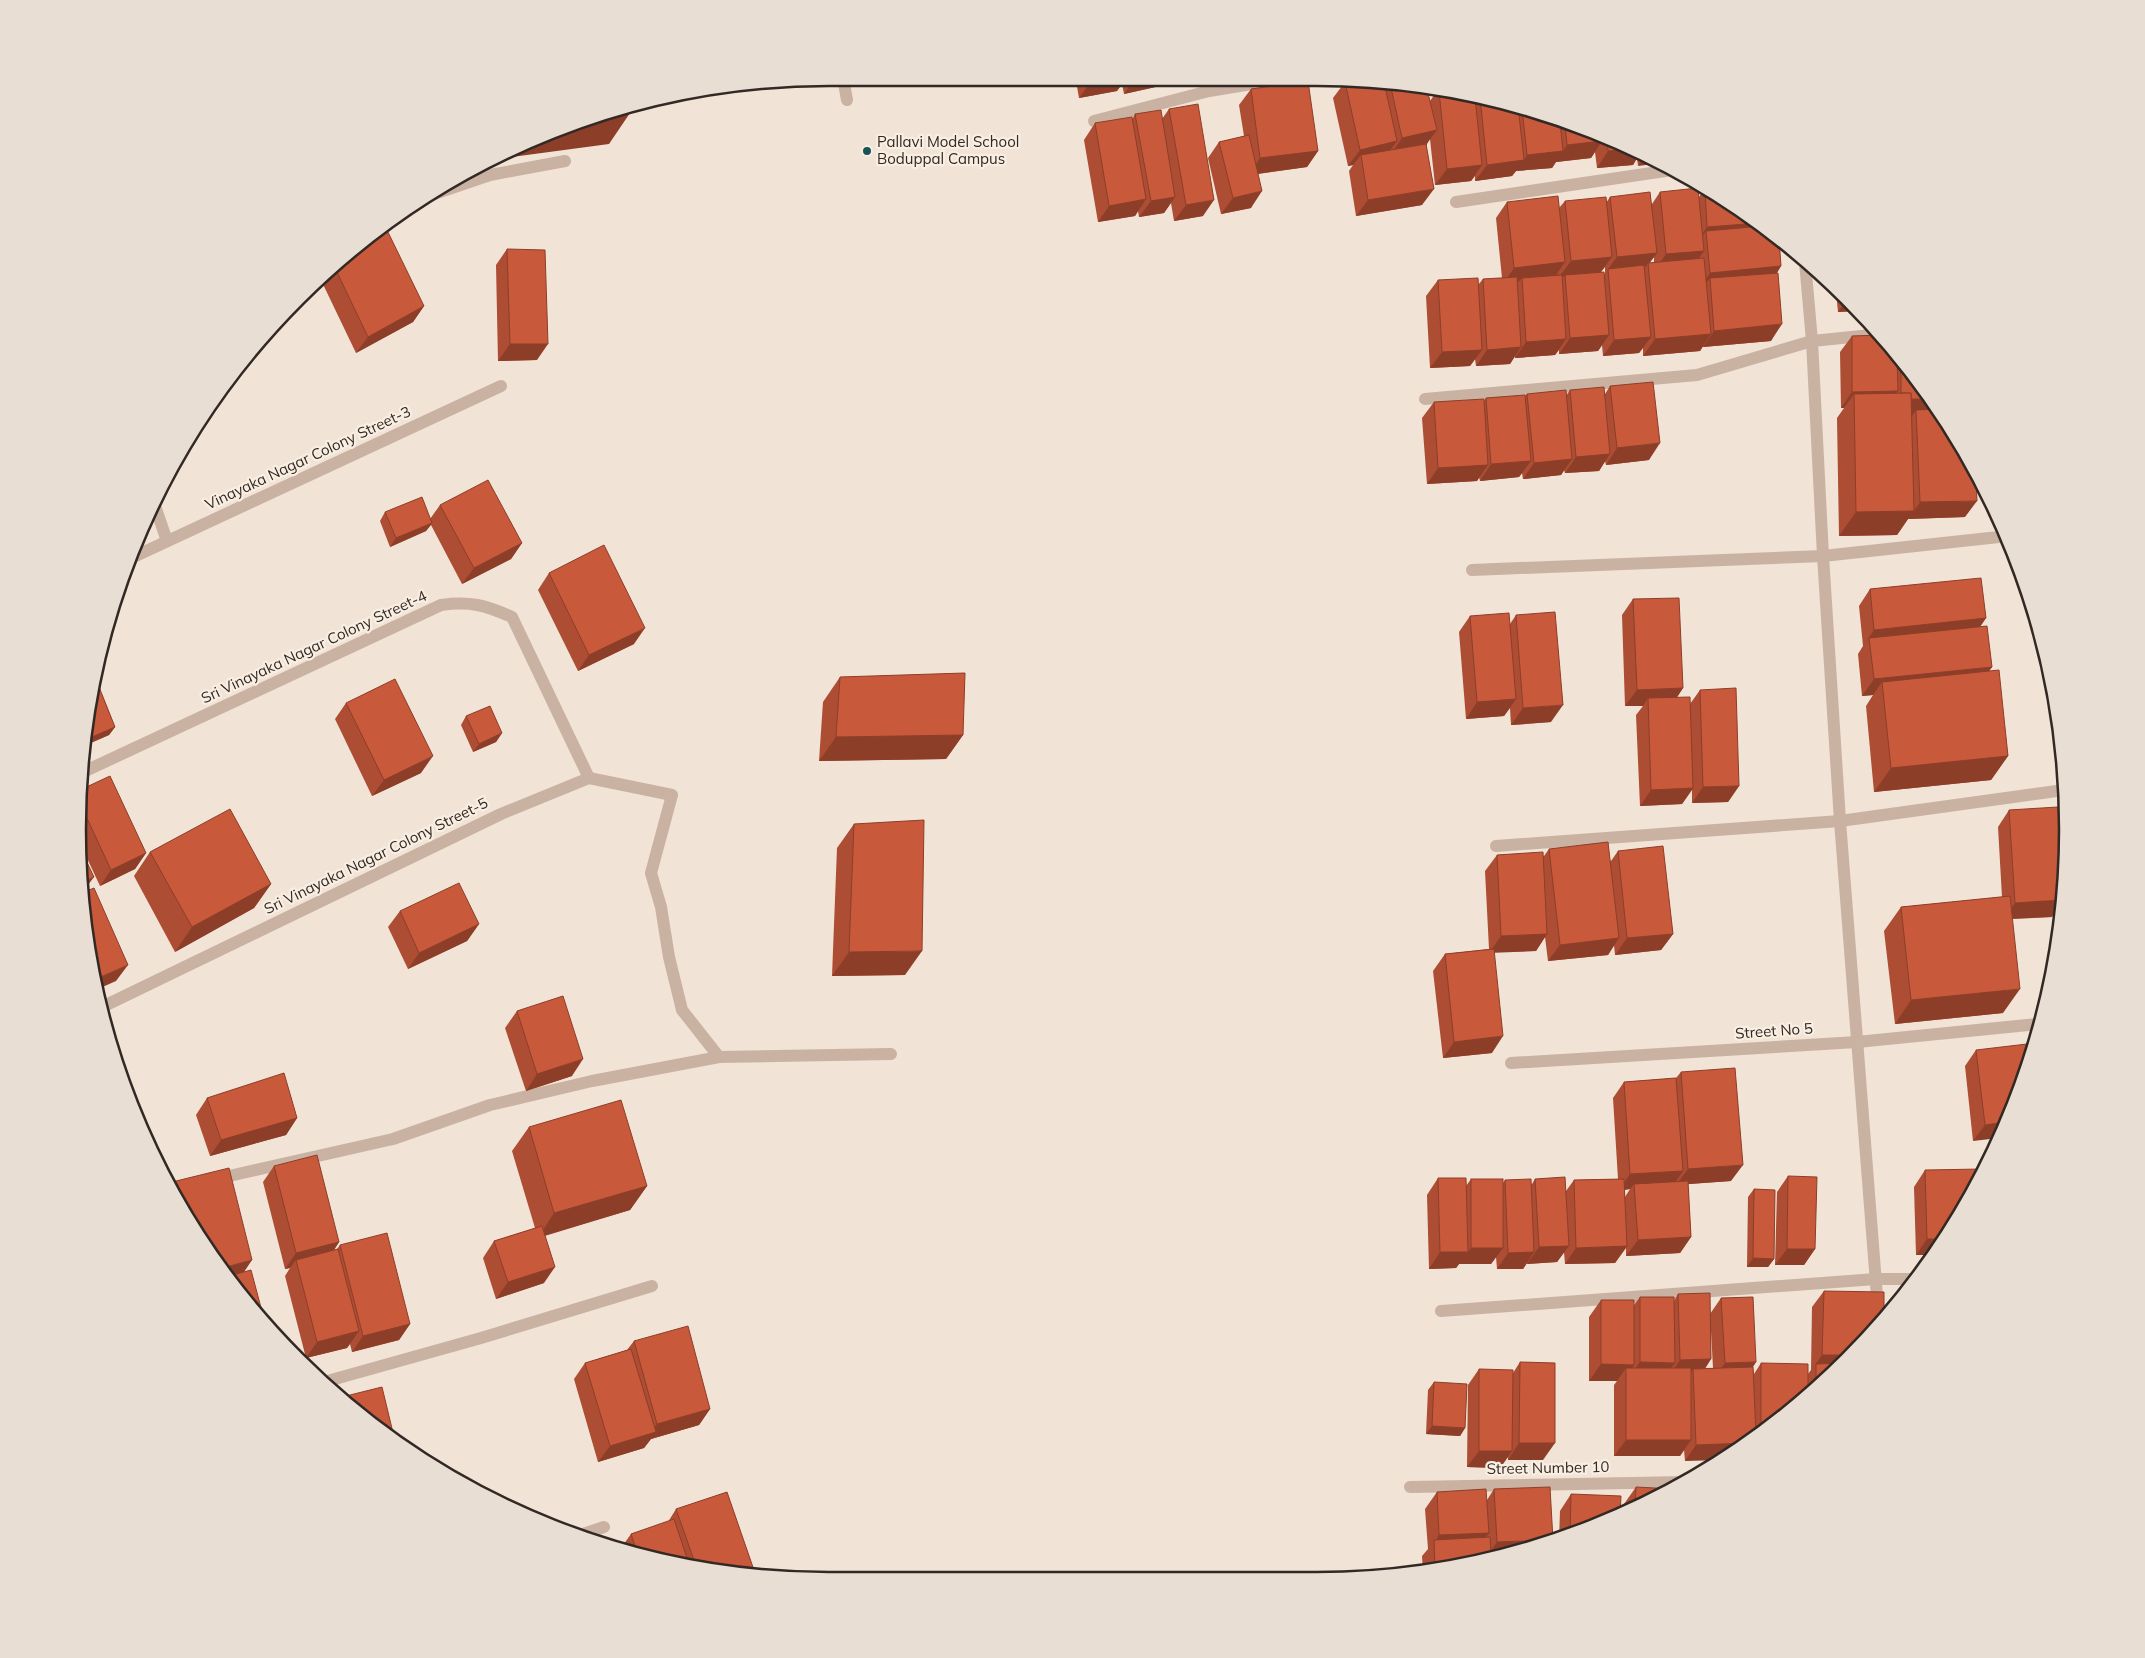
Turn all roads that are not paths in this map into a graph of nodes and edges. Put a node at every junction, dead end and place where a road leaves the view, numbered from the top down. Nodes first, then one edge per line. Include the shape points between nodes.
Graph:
1 (845, 86) edge
2 (1208, 86) edge
3 (847, 100) dead end
4 (1094, 121) edge
5 (565, 161) dead end
6 (1661, 172) edge
7 (459, 186) edge
8 (1456, 202) dead end
9 (1806, 271) edge
10 (1870, 335) edge
11 (1812, 341) junction
12 (501, 386) dead end
13 (1425, 399) dead end
14 (157, 513) edge
15 (1998, 537) edge
16 (167, 541) junction
17 (140, 554) edge
18 (1823, 556) junction
19 (1472, 570) dead end
20 (89, 769) edge
21 (589, 778) junction
22 (2057, 791) edge
23 (1840, 821) junction
24 (1496, 846) dead end
25 (108, 1003) edge
26 (2032, 1025) edge
27 (1857, 1042) junction
28 (891, 1054) dead end
29 (719, 1057) junction
30 (1511, 1063) dead end
31 (200, 1183) edge
32 (1876, 1279) junction
33 (1906, 1279) edge
34 (652, 1286) dead end
35 (1441, 1311) dead end
36 (1878, 1314) edge
37 (331, 1380) edge
38 (1668, 1482) edge
39 (1410, 1486) dead end
40 (604, 1527) dead end
41 (590, 1532) edge

1 - 3 street
2 - 4 street
5 - 7 street via 490,175
6 - 8 street
9 - 11 street
10 - 11 street
11 - 13 street via 1697,375
11 - 18 street
12 - 16 street, Vinayaka Nagar Colony Street-3
14 - 16 street
15 - 18 street
16 - 17 street, Vinayaka Nagar Colony Street-3
18 - 19 street
18 - 23 street
20 - 21 street, Sri Vinayaka Nagar Colony Street-4 via 441,605 463,602 487,606 512,618
21 - 25 street, Sri Vinayaka Nagar Colony Street-5 via 502,814
21 - 29 street via 672,795 651,873 682,1010
22 - 23 street
23 - 24 street
23 - 27 street
26 - 27 street, Street No 5
27 - 30 street, Street No 5
27 - 32 street
28 - 29 street
29 - 31 street via 592,1081 490,1106 393,1139
32 - 33 street
32 - 35 street
32 - 36 street
34 - 37 street
38 - 39 street, Street Number 10
40 - 41 street

